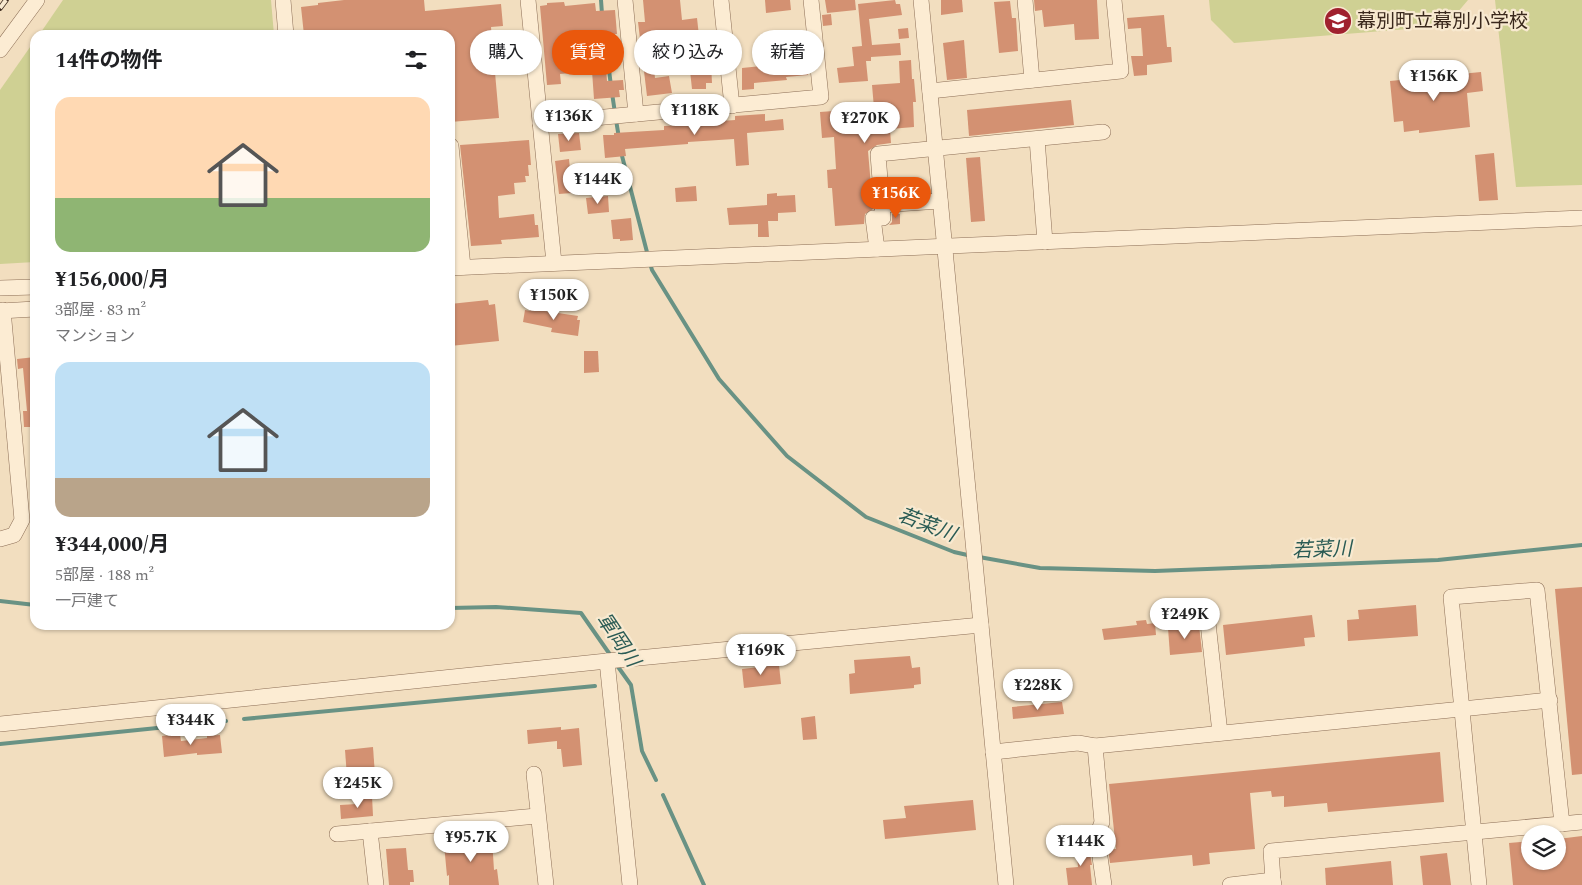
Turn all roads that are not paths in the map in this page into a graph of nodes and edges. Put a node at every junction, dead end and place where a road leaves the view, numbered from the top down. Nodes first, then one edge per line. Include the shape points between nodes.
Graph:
1 (37, 0) edge
2 (283, 0) edge
3 (528, 0) edge
4 (625, 0) edge
5 (721, 0) edge
6 (811, 0) edge
7 (921, 0) edge
8 (1024, 0) edge
9 (1114, 0) edge
10 (286, 30) edge
11 (0, 50) edge
12 (1032, 80) junction
13 (930, 91) junction
14 (732, 106) junction
15 (636, 114) junction
16 (540, 123) junction
17 (1103, 132) dead end
18 (1037, 139) junction
19 (935, 149) junction
20 (940, 201) junction
21 (882, 205) junction
22 (1582, 218) edge
23 (1046, 242) junction
24 (455, 244) edge
25 (945, 246) junction
26 (877, 250) junction
27 (554, 263) junction
28 (456, 268) edge
29 (30, 287) edge
30 (0, 288) edge
31 (30, 309) edge
32 (1, 310) edge
33 (0, 539) edge
34 (1208, 624) dead end
35 (981, 625) junction
36 (607, 661) junction
37 (1550, 700) junction
38 (1463, 709) junction
39 (0, 724) edge
40 (1220, 733) junction
41 (1095, 746) junction
42 (993, 752) junction
43 (534, 774) dead end
44 (537, 816) junction
45 (1582, 822) edge
46 (1562, 824) junction
47 (370, 831) junction
48 (1474, 831) junction
49 (337, 834) dead end
50 (1274, 883) edge
51 (376, 885) edge
52 (546, 885) edge
53 (630, 885) edge
54 (1006, 885) edge
55 (1104, 885) edge
56 (1230, 885) edge
57 (1479, 885) edge

1 - 11 street
2 - 10 street
3 - 16 street
4 - 15 street
5 - 14 street
6 - 14 street via 822,97
7 - 13 street
8 - 12 street
9 - 12 street via 1121,71
12 - 13 street
13 - 19 street
14 - 15 street
15 - 16 street
16 - 27 street
17 - 18 street
18 - 19 street
18 - 23 street
19 - 20 street
19 - 21 street via 878,154
20 - 21 street
20 - 25 street
21 - 26 street via 883,218 873,218
22 - 23 street
23 - 25 street
24 - 28 street
25 - 26 street
25 - 35 street
26 - 27 street
27 - 28 street
29 - 30 street
31 - 32 street
32 - 33 street via 22,520 14,535
34 - 40 street
35 - 36 street
35 - 42 street
36 - 39 street
36 - 53 street
37 - 38 street
37 - 38 street via 1537,590 1451,597
37 - 46 street
38 - 40 street
38 - 48 street
40 - 41 street
41 - 42 street via 1078,743
41 - 55 street via 1102,822 1097,836
42 - 54 street
43 - 44 street
44 - 47 street
44 - 52 street
45 - 46 street
46 - 48 street
47 - 49 street
47 - 51 street
48 - 50 street via 1271,851
48 - 57 street
50 - 56 street

